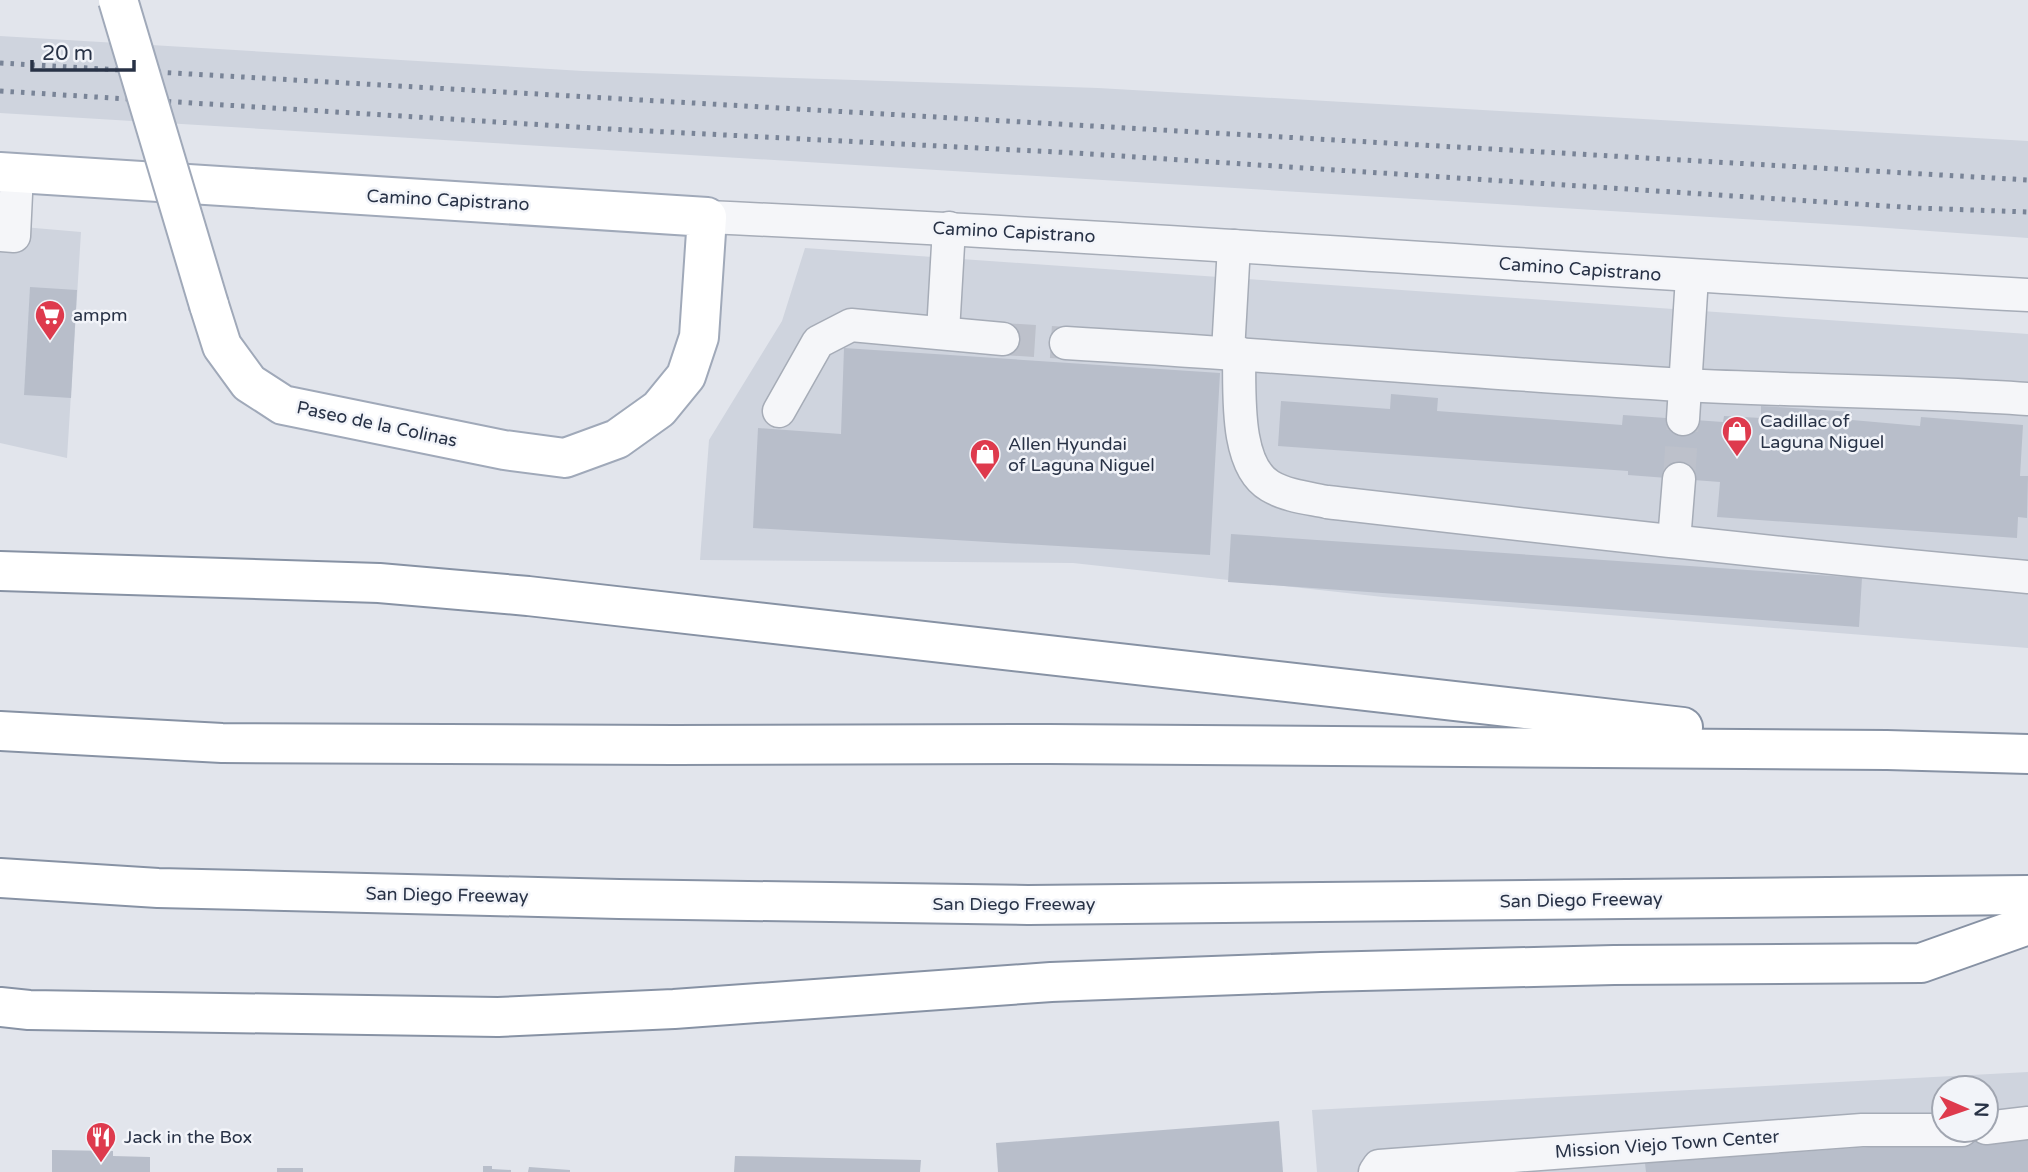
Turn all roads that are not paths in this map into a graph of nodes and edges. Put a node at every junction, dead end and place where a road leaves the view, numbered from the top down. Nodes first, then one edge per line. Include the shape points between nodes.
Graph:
1 (118, 0) edge
2 (8, 173) edge
3 (707, 217) junction
4 (949, 228) junction
5 (0, 235) edge
6 (1234, 246) junction
7 (1692, 276) junction
8 (2028, 295) edge
9 (943, 332) junction
10 (1003, 339) tunnel mouth
11 (1066, 343) tunnel mouth
12 (1234, 353) junction
13 (1685, 385) junction
14 (2028, 399) edge
15 (779, 411) dead end
16 (1682, 419) tunnel mouth
17 (1679, 479) tunnel mouth
18 (1674, 541) junction
19 (0, 571) edge
20 (2028, 577) edge
21 (0, 732) edge
22 (1886, 750) junction
23 (2028, 754) edge
24 (0, 878) edge
25 (2028, 895) edge
26 (2028, 925) edge
27 (0, 1007) edge
28 (2028, 1124) edge
29 (2000, 1127) edge
30 (1930, 1130) edge
31 (1376, 1172) edge

1 - 3 main road, Paseo de la Colinas, bridge via 222,346 249,383 283,405 565,458 617,439 659,409 686,376 699,337
2 - 3 main road, Camino Capistrano
2 - 5 street via 13,236
3 - 4 street, Camino Capistrano
4 - 6 street, Camino Capistrano
4 - 9 street
6 - 7 street, Camino Capistrano
6 - 12 street
7 - 8 street, Camino Capistrano
7 - 13 street
9 - 10 street
9 - 15 street via 852,325 818,342
11 - 12 street
12 - 13 street
12 - 18 street via 1246,449 1255,474 1290,495
13 - 14 street
13 - 16 street
17 - 18 street
18 - 20 street
19 - 22 main road via 379,583 528,596
21 - 22 main road via 222,743
22 - 23 main road
24 - 25 main road, San Diego Freeway via 158,888 1028,905
26 - 27 main road via 1920,963 1227,975 498,1017
28 - 29 street
30 - 31 street, Mission Viejo Town Center via 1861,1130 1379,1166

